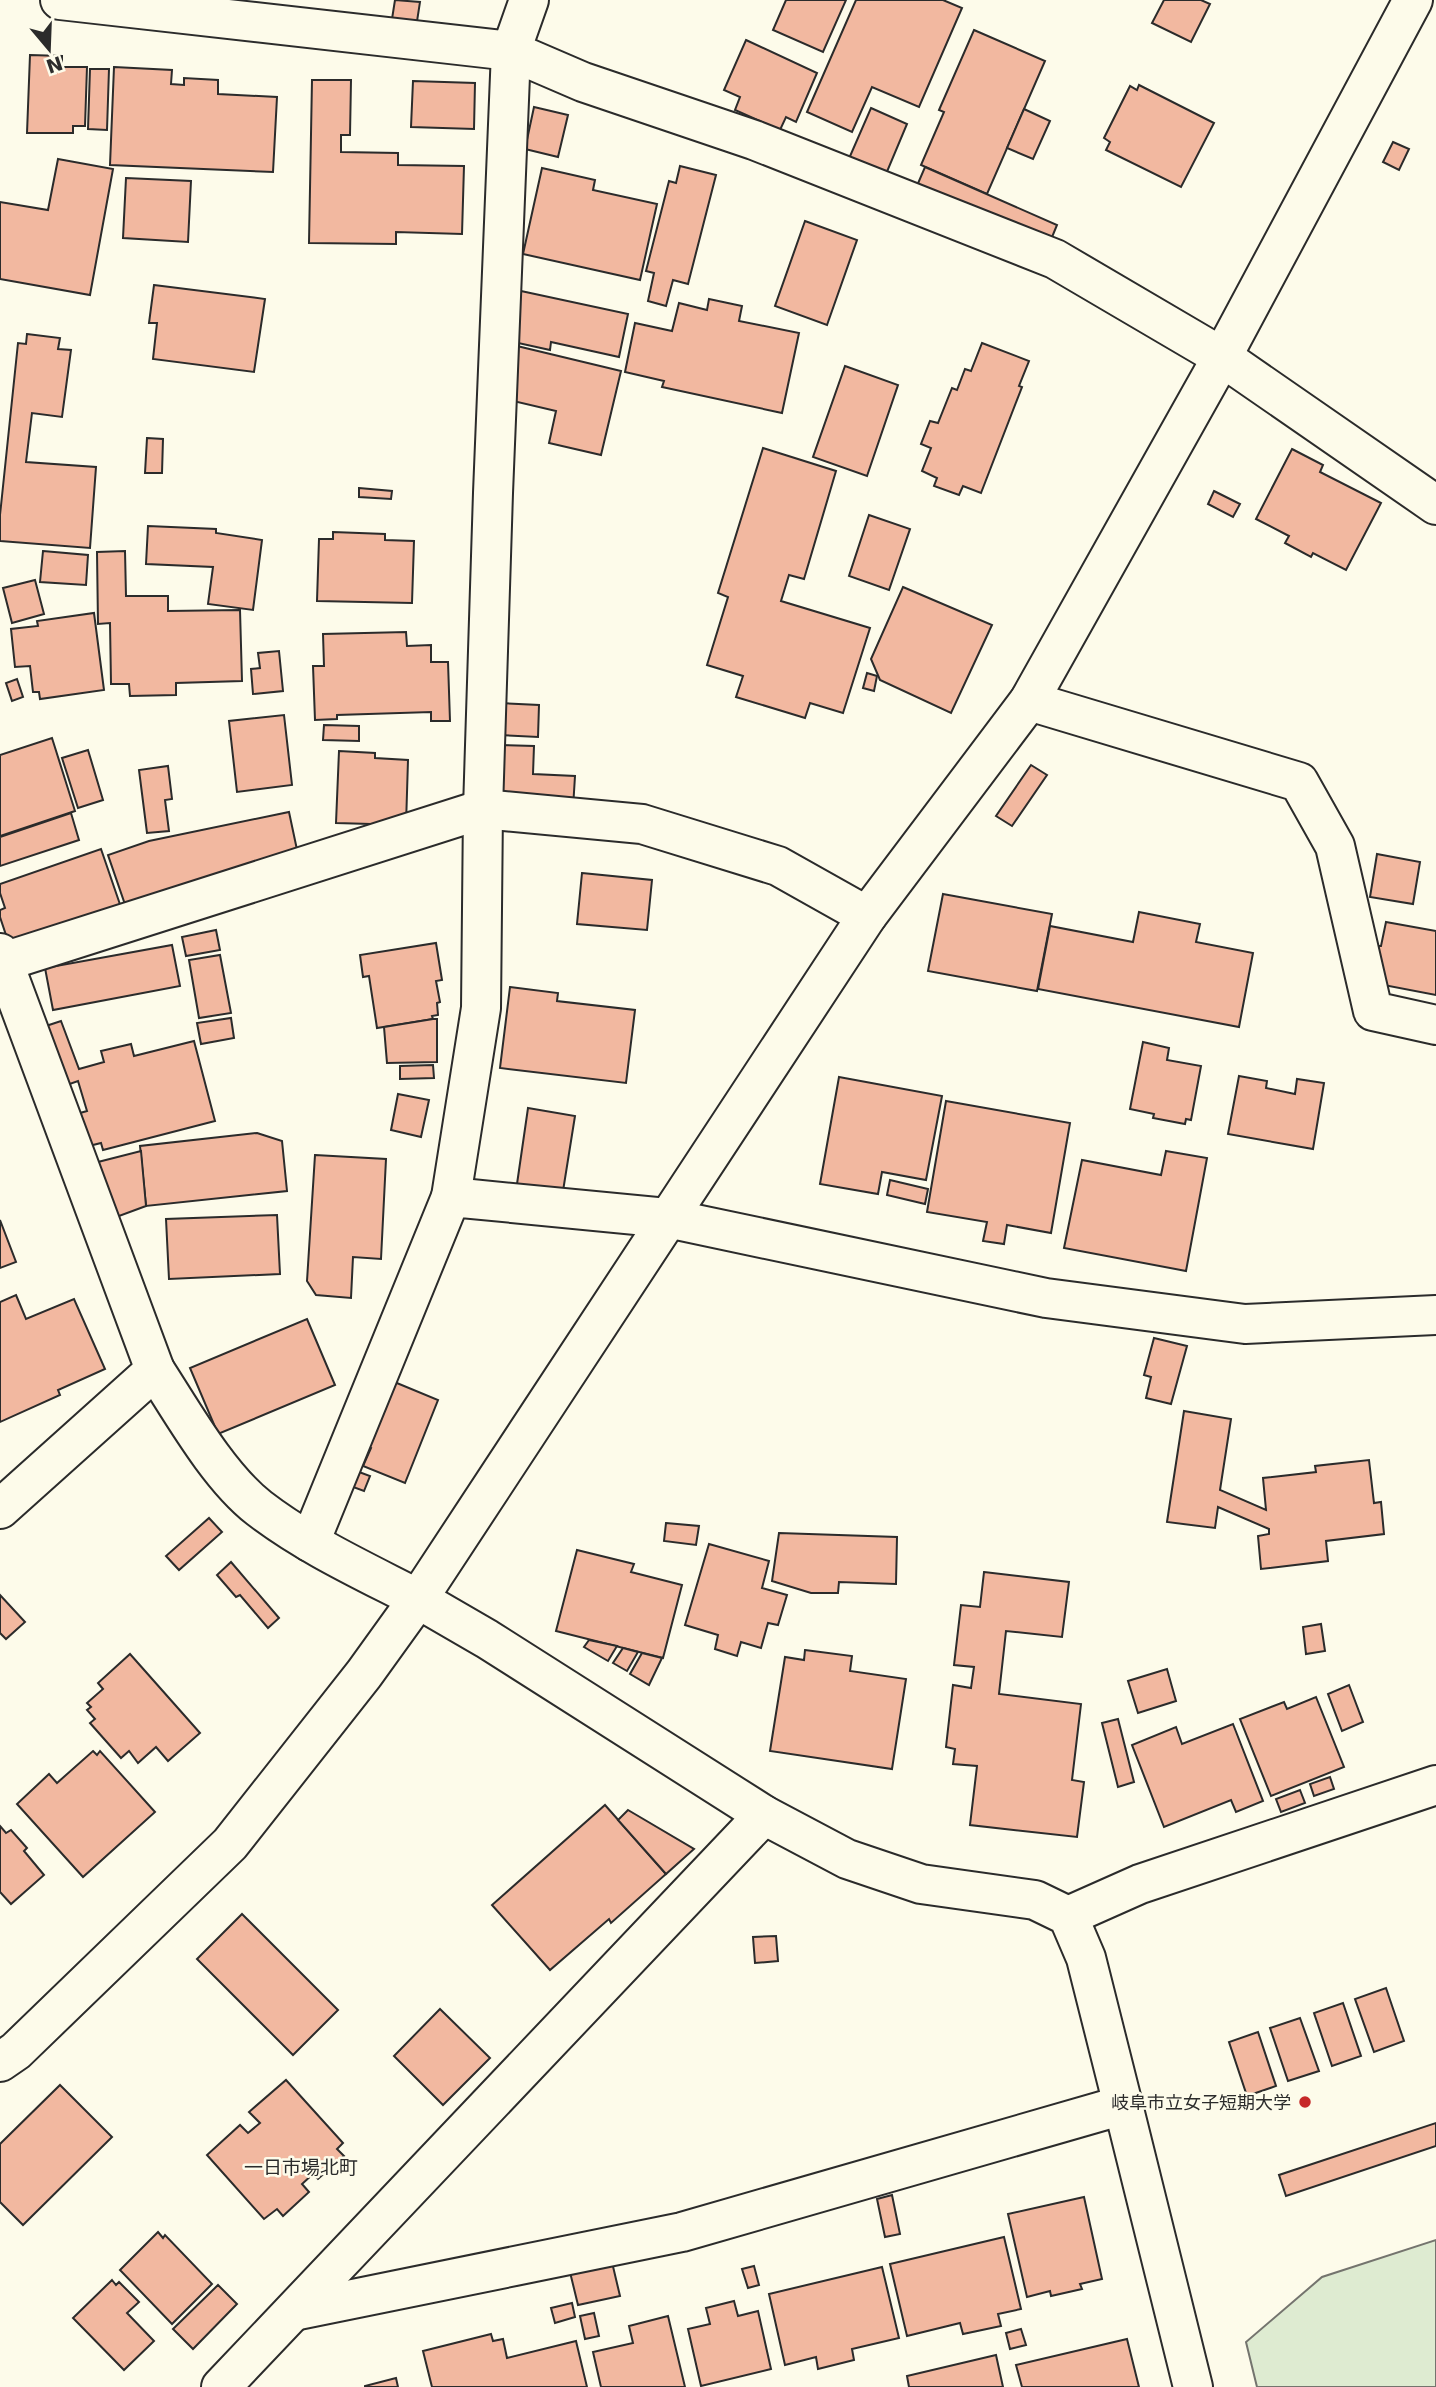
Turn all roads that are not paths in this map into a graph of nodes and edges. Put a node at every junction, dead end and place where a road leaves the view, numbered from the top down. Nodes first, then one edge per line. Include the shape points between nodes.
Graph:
1 (60, 0) edge
2 (529, 0) edge
3 (1413, 0) edge
4 (511, 51) junction
5 (1222, 357) junction
6 (1436, 505) edge
7 (1029, 701) junction
8 (483, 809) junction
9 (867, 916) junction
10 (2, 958) edge
11 (1436, 1025) edge
12 (451, 1197) junction
13 (667, 1218) junction
14 (1436, 1315) edge
15 (155, 1370) junction
16 (0, 1509) edge
17 (310, 1542) junction
18 (418, 1599) junction
19 (1436, 1785) edge
20 (764, 1815) junction
21 (1068, 1916) junction
22 (0, 2062) edge
23 (1123, 2105) junction
24 (305, 2301) junction
25 (220, 2387) edge
26 (1193, 2387) edge

1 - 4 street
2 - 4 street
3 - 5 street
4 - 5 street via 583,82 754,140 1055,259
4 - 8 street
5 - 6 street
5 - 7 street
7 - 9 street
7 - 11 street via 1299,782 1335,846 1373,1011
8 - 9 street via 642,824 778,866
8 - 10 street
8 - 12 street via 481,1008
9 - 13 street
10 - 15 street
12 - 13 street
12 - 17 street
13 - 14 street via 1046,1298 1245,1324
13 - 18 street
15 - 16 street
15 - 17 street via 215,1462 257,1506
17 - 18 street
18 - 20 street
18 - 22 street via 230,1844
19 - 21 street via 1140,1884
20 - 21 street via 847,1859 921,1884 1034,1900
20 - 24 street
21 - 23 street via 1086,1958
23 - 24 street via 682,2232 299,2310
23 - 26 street
24 - 25 street

